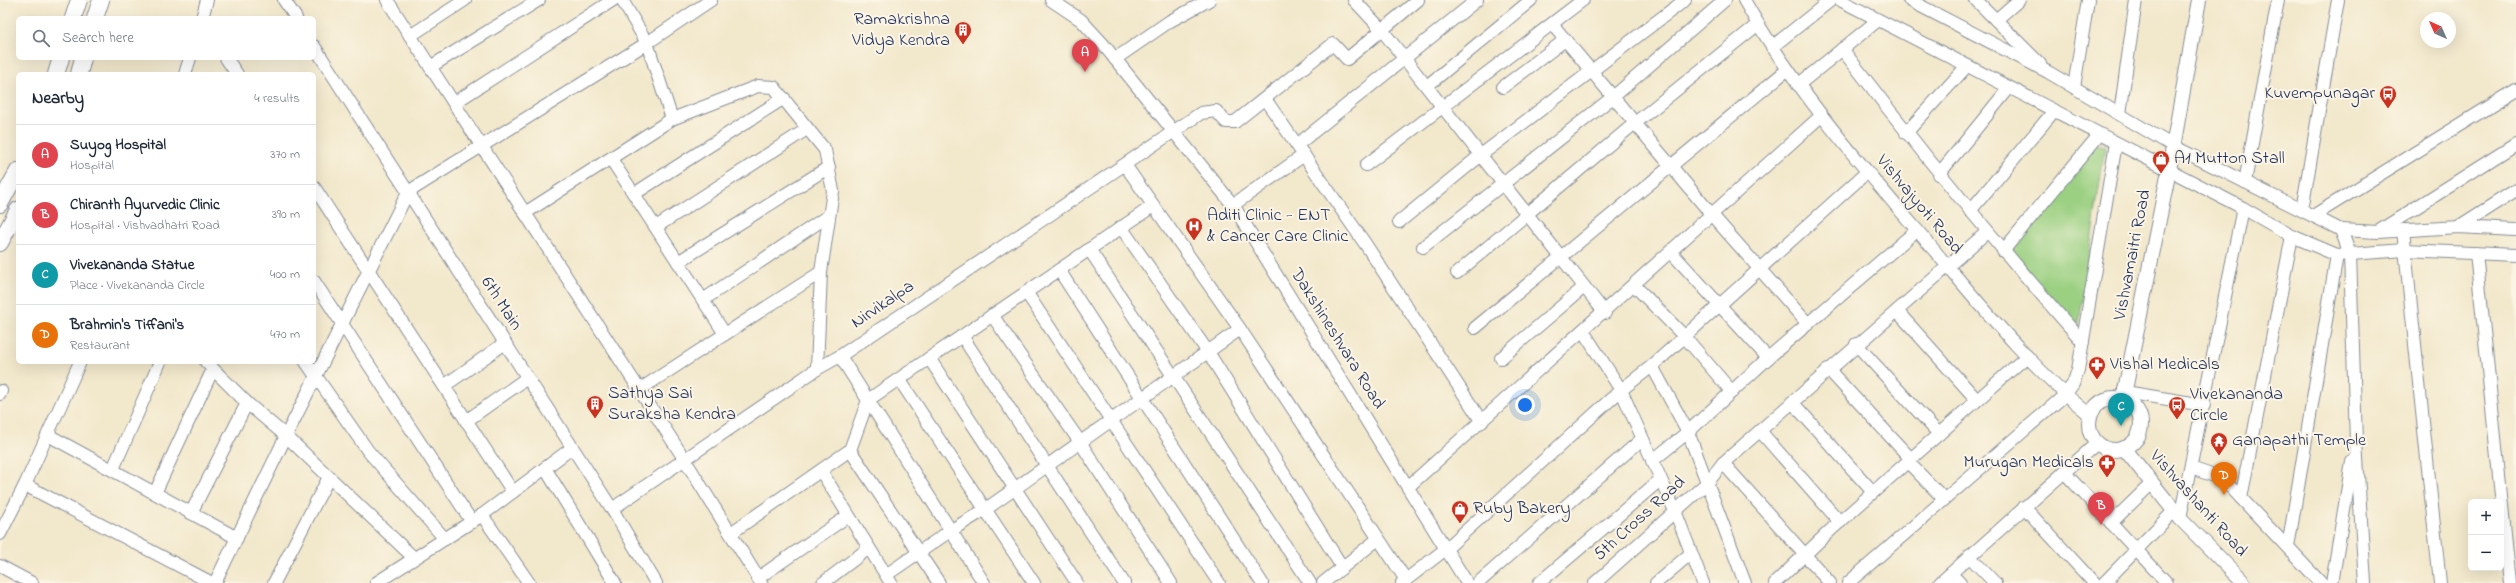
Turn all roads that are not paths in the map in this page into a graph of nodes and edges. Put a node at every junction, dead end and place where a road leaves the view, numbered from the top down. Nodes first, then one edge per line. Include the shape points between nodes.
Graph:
1 (79, 0) edge
2 (101, 0) edge
3 (207, 0) edge
4 (284, 0) edge
5 (465, 0) edge
6 (539, 0) edge
7 (613, 0) edge
8 (622, 0) edge
9 (711, 0) edge
10 (1051, 0) edge
11 (1209, 0) edge
12 (1354, 0) edge
13 (1418, 0) edge
14 (1477, 0) edge
15 (1531, 0) edge
16 (1583, 0) edge
17 (1685, 0) edge
18 (1725, 0) edge
19 (1744, 0) edge
20 (1831, 0) edge
21 (1840, 0) edge
22 (1909, 0) edge
23 (1976, 0) edge
24 (2019, 0) edge
25 (2088, 0) edge
26 (2136, 0) edge
27 (2199, 0) edge
28 (2278, 0) edge
29 (2338, 0) edge
30 (389, 1) edge
31 (74, 16) edge
32 (97, 16) edge
33 (203, 16) edge
34 (295, 16) edge
35 (1996, 20) junction
36 (1877, 21) junction
37 (1552, 24) junction
38 (1757, 24) junction
39 (1382, 30) junction
40 (410, 36) junction
41 (1565, 40) junction
42 (647, 43) junction
43 (1772, 47) junction
44 (316, 49) edge
45 (1842, 49) junction
46 (1115, 59) junction
47 (1405, 59) junction
48 (60, 60) edge
49 (83, 60) edge
50 (190, 60) edge
51 (227, 60) edge
52 (430, 67) junction
53 (1966, 67) junction
54 (1787, 70) junction
55 (57, 72) edge
56 (80, 72) edge
57 (186, 72) edge
58 (236, 72) edge
59 (1592, 72) junction
60 (2048, 72) junction
61 (1798, 85) junction
62 (1426, 86) junction
63 (1503, 87) dead end
64 (2074, 87) junction
65 (2009, 88) junction
66 (2516, 90) edge
67 (1613, 97) junction
68 (784, 98) junction
69 (1265, 99) junction
70 (454, 103) junction
71 (1443, 107) junction
72 (2054, 112) junction
73 (2120, 114) junction
74 (1821, 116) junction
75 (672, 119) junction
76 (1635, 123) junction
77 (808, 129) junction
78 (1175, 131) junction
79 (1906, 133) junction
80 (2099, 134) junction
81 (2116, 143) junction
82 (2516, 144) edge
83 (2173, 146) junction
84 (482, 147) junction
85 (1300, 150) junction
86 (1481, 155) junction
87 (611, 159) junction
88 (1125, 165) junction
89 (1366, 165) dead end
90 (830, 167) junction
91 (1672, 167) junction
92 (2169, 170) junction
93 (1867, 172) junction
94 (1939, 174) junction
95 (16, 175) edge
96 (2245, 182) junction
97 (1504, 185) junction
98 (316, 190) edge
99 (2516, 190) edge
100 (408, 192) junction
101 (634, 194) junction
102 (0, 204) edge
103 (1233, 205) junction
104 (1153, 206) junction
105 (2243, 208) junction
106 (1970, 211) junction
107 (525, 213) junction
108 (2308, 213) junction
109 (16, 214) edge
110 (1527, 214) junction
111 (1712, 215) junction
112 (828, 216) junction
113 (1399, 222) dead end
114 (656, 227) junction
115 (1122, 227) junction
116 (2458, 227) junction
117 (1917, 230) junction
118 (2341, 230) junction
119 (2403, 230) junction
120 (2516, 230) edge
121 (1987, 232) junction
122 (2378, 232) junction
123 (2292, 236) junction
124 (0, 243) edge
125 (1423, 247) dead end
126 (1089, 249) junction
127 (2406, 250) junction
128 (2003, 251) junction
129 (1671, 252) junction
130 (2476, 253) junction
131 (2350, 254) junction
132 (2516, 254) edge
133 (2337, 255) junction
134 (1562, 257) junction
135 (678, 262) junction
136 (1948, 267) junction
137 (370, 269) junction
138 (1759, 269) junction
139 (1059, 270) junction
140 (821, 272) junction
141 (1457, 273) dead end
142 (316, 283) edge
143 (1634, 285) junction
144 (1584, 287) junction
145 (1026, 292) junction
146 (703, 300) junction
147 (1719, 304) junction
148 (1897, 311) junction
149 (1605, 312) junction
150 (992, 315) junction
151 (343, 324) junction
152 (1808, 324) junction
153 (1475, 328) dead end
154 (1240, 329) junction
155 (1583, 331) junction
156 (725, 334) junction
157 (962, 336) junction
158 (1684, 336) junction
159 (2083, 342) junction
160 (505, 343) junction
161 (1856, 344) junction
162 (1208, 352) junction
163 (840, 356) junction
164 (2027, 356) junction
165 (929, 358) junction
166 (1501, 358) dead end
167 (1768, 358) junction
168 (79, 364) edge
169 (159, 364) edge
170 (307, 364) edge
171 (210, 366) edge
172 (1652, 366) junction
173 (817, 369) junction
174 (1828, 369) junction
175 (1173, 377) junction
176 (316, 378) junction
177 (527, 378) junction
178 (899, 379) junction
179 (444, 386) junction
180 (639, 390) junction
181 (1621, 390) junction
182 (1732, 392) junction
183 (2065, 395) junction
184 (2124, 396) junction
185 (1142, 399) junction
186 (868, 400) junction
187 (1977, 400) junction
188 (1792, 402) junction
189 (247, 403) junction
190 (2204, 405) junction
191 (2090, 415) junction
192 (1113, 420) junction
193 (466, 421) junction
194 (1482, 422) junction
195 (1760, 431) junction
196 (1688, 432) junction
197 (1939, 434) junction
198 (48, 435) junction
199 (286, 436) junction
200 (1642, 439) junction
201 (1080, 442) junction
202 (2356, 442) junction
203 (2097, 443) junction
204 (572, 448) junction
205 (2124, 448) junction
206 (850, 450) junction
207 (685, 460) junction
208 (1910, 460) junction
209 (1652, 461) junction
210 (1723, 463) junction
211 (1047, 465) junction
212 (545, 468) junction
213 (2191, 468) junction
214 (113, 469) junction
215 (820, 471) junction
216 (2064, 472) junction
217 (329, 477) junction
218 (1660, 480) junction
219 (1708, 482) junction
220 (2151, 484) junction
221 (25, 485) junction
222 (1409, 486) junction
223 (1015, 488) junction
224 (513, 492) junction
225 (1873, 492) junction
226 (154, 493) junction
227 (2241, 498) junction
228 (1944, 499) junction
229 (2024, 507) junction
230 (612, 509) junction
231 (986, 509) junction
232 (1675, 511) junction
233 (191, 513) junction
234 (482, 515) junction
235 (2177, 515) junction
236 (848, 516) junction
237 (472, 522) junction
238 (1840, 522) junction
239 (2111, 523) junction
240 (950, 531) junction
241 (731, 533) junction
242 (0, 534) edge
243 (237, 538) junction
244 (445, 539) junction
245 (1378, 539) junction
246 (2288, 547) junction
247 (869, 548) junction
248 (1447, 548) junction
249 (2138, 551) junction
250 (920, 553) junction
251 (1690, 554) junction
252 (1804, 555) junction
253 (1969, 556) junction
254 (414, 558) junction
255 (0, 566) edge
256 (1342, 568) junction
257 (838, 572) junction
258 (1951, 574) junction
259 (889, 579) edge
260 (759, 581) edge
261 (1404, 581) edge
262 (32, 583) edge
263 (214, 583) edge
264 (274, 583) edge
265 (376, 583) edge
266 (529, 583) edge
267 (615, 583) edge
268 (656, 583) edge
269 (823, 583) edge
270 (844, 583) edge
271 (938, 583) edge
272 (984, 583) edge
273 (1034, 583) edge
274 (1077, 583) edge
275 (1124, 583) edge
276 (1171, 583) edge
277 (1219, 583) edge
278 (1262, 583) edge
279 (1310, 583) edge
280 (1323, 583) edge
281 (1467, 583) edge
282 (1478, 583) edge
283 (1539, 583) edge
284 (1595, 583) edge
285 (1656, 583) edge
286 (1703, 583) edge
287 (1745, 583) edge
288 (1775, 583) edge
289 (1830, 583) edge
290 (1848, 583) edge
291 (1940, 583) edge
292 (1960, 583) edge
293 (1995, 583) edge
294 (2094, 583) edge
295 (2104, 583) edge
296 (2167, 583) edge
297 (2244, 583) edge
298 (2321, 583) edge
299 (2332, 583) edge
300 (2365, 583) edge
301 (2440, 583) edge
302 (2510, 583) edge

1 - 31 main road
2 - 32 main road
3 - 33 street
4 - 34 street
5 - 40 street
6 - 52 street
7 - 70 street
8 - 42 street
9 - 42 street
10 - 46 street, Dakshineshvara Road via 1081,20
11 - 46 street via 1170,21
12 - 39 street
13 - 39 street
14 - 47 street
15 - 62 street
16 - 37 street
17 - 59 street
18 - 67 street
19 - 38 street, Vishvajyoti Road
20 - 43 street
21 - 36 street
22 - 60 street
23 - 35 street
24 - 35 street
25 - 64 street
26 - 73 street
27 - 83 street, Vishvamaitri Road
28 - 96 street
29 - 108 street
30 - 40 street
35 - 60 street
36 - 45 street
36 - 53 street
37 - 41 street
37 - 71 street
38 - 43 street, Vishvajyoti Road
38 - 76 street
39 - 47 street
39 - 69 street via 1347,59 1333,44
40 - 52 street
41 - 59 street
41 - 63 street
42 - 75 street
42 - 84 street
43 - 54 street, Vishvajyoti Road
44 - 100 street, 6th Main
45 - 61 street
45 - 79 street
46 - 78 street, Dakshineshvara Road
47 - 62 street
47 - 85 street
48 - 55 main road
49 - 56 main road
50 - 57 street
51 - 58 street
52 - 70 street
53 - 65 street
53 - 79 street
54 - 61 street, Vishvajyoti Road
54 - 91 street
59 - 67 street
59 - 86 street
60 - 64 street
61 - 74 street, Vishvajyoti Road
62 - 71 street
64 - 73 street
65 - 72 street
65 - 94 street
66 - 108 street
67 - 76 street
67 - 97 street
68 - 75 street via 774,87 758,86
68 - 77 street
68 - 101 street
69 - 78 street, Nirvikalpa via 1234,122 1230,123 1216,112 1209,111
69 - 85 street
70 - 84 street
71 - 86 street
71 - 89 street
72 - 80 street
72 - 106 street
73 - 83 street
74 - 93 street, Vishvajyoti Road
74 - 111 street
75 - 87 street
76 - 91 street
76 - 110 street
77 - 90 street via 825,150
77 - 114 street
78 - 88 street, Nirvikalpa
78 - 103 street, Dakshineshvara Road
79 - 94 street
80 - 81 street
80 - 128 street
81 - 92 street
81 - 159 street
82 - 122 street
83 - 92 street, Vishvamaitri Road
83 - 96 street
84 - 100 street
84 - 107 street
85 - 103 street
85 - 194 street via 1366,245
86 - 97 street
86 - 113 street
87 - 101 street
87 - 107 street
88 - 104 street
88 - 163 street, Nirvikalpa
90 - 112 street via 833,192
90 - 135 street
91 - 111 street
91 - 134 street
92 - 105 street
92 - 184 street, Vishvamaitri Road
93 - 117 street, Vishvajyoti Road
93 - 138 street
94 - 106 street
95 - 102 main road
96 - 108 street
97 - 110 street
97 - 125 street
98 - 137 street
99 - 116 street
100 - 137 street
100 - 160 street, 6th Main
101 - 114 street
103 - 222 street, Dakshineshvara Road via 1355,404
104 - 115 street
104 - 154 street
105 - 123 street
105 - 190 street
106 - 121 street
107 - 180 street
108 - 118 street
109 - 124 main road
110 - 134 street
110 - 141 street
111 - 129 street
111 - 138 street
112 - 140 street
112 - 146 street
114 - 135 street
115 - 126 street
115 - 162 street
116 - 119 street
116 - 120 street
117 - 136 street, Vishvajyoti Road
117 - 152 street
118 - 122 street
118 - 131 street
119 - 122 street
119 - 127 street
121 - 128 street
121 - 136 street, 5th Cross Road
123 - 133 street
123 - 227 street
126 - 139 street
126 - 175 street
127 - 130 street
127 - 131 street
127 - 301 street
128 - 159 street
129 - 143 street
129 - 147 street
130 - 132 street
130 - 302 street
131 - 133 street
131 - 202 street
133 - 246 street
134 - 144 street
134 - 153 street
135 - 146 street
136 - 148 street, 5th Cross Road
136 - 164 street, Vishvajyoti Road
137 - 151 street
137 - 179 street
138 - 147 street
138 - 152 street
139 - 145 street
139 - 185 street
140 - 156 street
140 - 173 street
142 - 151 street
143 - 149 street
143 - 158 street
144 - 149 street
144 - 166 street
145 - 150 street
145 - 192 street
146 - 156 street
147 - 158 street
147 - 167 street
148 - 161 street, 5th Cross Road
148 - 187 street
149 - 155 street
150 - 157 street
150 - 201 street
151 - 176 street
151 - 237 street
152 - 167 street
154 - 162 street
154 - 245 street
155 - 181 street
155 - 194 street
156 - 180 street
157 - 165 street
157 - 211 street
158 - 172 street
158 - 182 street
159 - 183 street via 2073,384
160 - 177 street, 6th Main
160 - 179 street
161 - 174 street, 5th Cross Road
161 - 197 street
162 - 175 street
162 - 256 street
163 - 173 street, Nirvikalpa
163 - 186 street
164 - 183 street, Vishvajyoti Road
164 - 187 street
165 - 178 street
165 - 223 street
167 - 182 street
168 - 198 street
169 - 214 street
170 - 176 street
171 - 189 street
171 - 226 street
172 - 181 street
172 - 196 street
173 - 207 street, Nirvikalpa
174 - 188 street, 5th Cross Road
174 - 208 street
175 - 185 street
175 - 279 street
176 - 199 street
176 - 244 street via 368,451
177 - 193 street
177 - 204 street, 6th Main
178 - 186 street
178 - 231 street
179 - 193 street
180 - 207 street
181 - 200 street
181 - 248 street
182 - 196 street
183 - 191 street, Vishvajyoti Road
183 - 228 street
184 - 190 street
184 - 191 street via 2101,402
184 - 205 street via 2133,405 2141,420 2137,437
185 - 192 street
185 - 278 street
186 - 206 street
186 - 240 street
187 - 197 street
188 - 195 street, 5th Cross Road
188 - 225 street
189 - 199 street
189 - 233 street
190 - 213 street
191 - 203 street via 2090,432
192 - 201 street
192 - 277 street
193 - 224 street
194 - 222 street
195 - 210 street, 5th Cross Road
195 - 238 street
196 - 209 street
196 - 219 street
197 - 208 street
198 - 214 street
198 - 221 street
199 - 217 street
199 - 243 street
200 - 209 street
200 - 282 street
201 - 211 street
201 - 276 street
202 - 299 street
202 - 300 street
203 - 205 street via 2107,449
203 - 216 street
204 - 212 street
204 - 230 street, 6th Main
205 - 220 street, Vishvashanti Road
206 - 215 street
206 - 250 street
207 - 230 street, Nirvikalpa
207 - 241 street
208 - 225 street
208 - 228 street
209 - 218 street
210 - 219 street, 5th Cross Road
210 - 252 street
211 - 223 street
211 - 275 street
212 - 224 street
212 - 267 street
213 - 227 street via 2223,479
213 - 235 street
214 - 226 street
215 - 236 street
215 - 241 street
216 - 229 street
216 - 239 street
217 - 254 street
217 - 264 street
218 - 232 street
218 - 283 street
219 - 232 street, 5th Cross Road
219 - 287 street
220 - 235 street, Vishvashanti Road
220 - 239 street
221 - 242 street
221 - 263 street
222 - 248 street, Dakshineshvara Road
223 - 231 street
223 - 274 street
224 - 234 street
225 - 238 street
226 - 233 street
227 - 246 street
228 - 290 street
229 - 253 street
229 - 294 street
230 - 268 street, 6th Main
231 - 240 street
231 - 273 street
232 - 251 street
232 - 284 street, 5th Cross Road
233 - 243 street
234 - 237 street
234 - 266 street
235 - 249 street
235 - 297 street, Vishvashanti Road
236 - 247 street
236 - 260 street
237 - 244 street
238 - 252 street
239 - 249 street
240 - 250 street
240 - 272 street
241 - 260 street
243 - 263 street
244 - 254 street
245 - 256 street
245 - 261 street
246 - 298 street
247 - 257 street
247 - 259 street
248 - 261 street
248 - 281 street, Dakshineshvara Road
249 - 295 street
249 - 296 street
250 - 259 street
250 - 271 street
251 - 285 street
251 - 286 street
252 - 288 street
252 - 289 street
253 - 258 street
253 - 293 street
254 - 265 street
255 - 262 street
256 - 280 street
257 - 269 street
257 - 270 street
258 - 291 street
258 - 292 street

